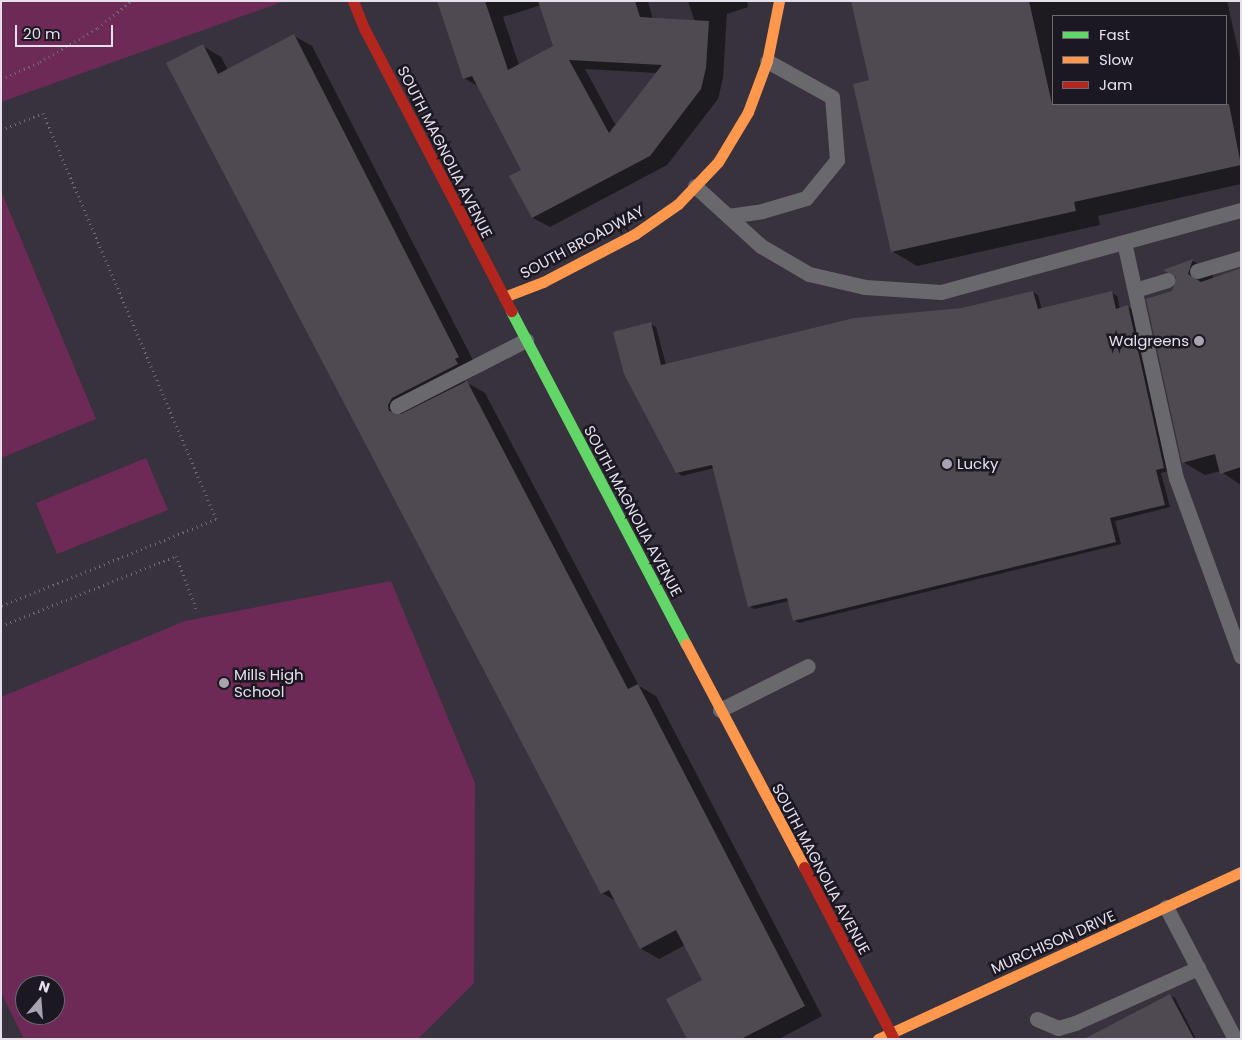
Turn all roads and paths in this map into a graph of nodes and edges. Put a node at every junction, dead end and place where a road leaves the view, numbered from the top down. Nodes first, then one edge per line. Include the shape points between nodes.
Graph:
1 (131, 1) edge
2 (353, 1) edge
3 (779, 1) edge
4 (768, 61) junction
5 (1, 79) edge
6 (1, 130) edge
7 (695, 186) junction
8 (1241, 210) edge
9 (728, 216) junction
10 (1124, 242) junction
11 (1241, 258) edge
12 (1197, 271) dead end
13 (1167, 280) dead end
14 (1135, 290) junction
15 (504, 297) junction
16 (526, 340) junction
17 (397, 406) dead end
18 (1, 606) edge
19 (196, 608) dead end
20 (1, 626) edge
21 (1241, 657) edge
22 (808, 666) dead end
23 (720, 710) junction
24 (1241, 872) edge
25 (1166, 907) junction
26 (1198, 968) junction
27 (1037, 1019) dead end
28 (892, 1035) edge
29 (878, 1039) edge
30 (1235, 1039) edge

1 - 5 path via 98,28 40,62
2 - 15 main road, SOUTH MAGNOLIA AVENUE
3 - 4 main road, SOUTH BROADWAY
4 - 7 main road, SOUTH BROADWAY via 748,112 718,162
4 - 9 lane via 832,97 837,160 806,198 762,211
6 - 18 path via 43,113 216,519
7 - 9 lane
7 - 15 main road, SOUTH BROADWAY via 678,204 635,234 544,282
8 - 10 lane
9 - 10 lane via 762,246 809,274 884,288 941,292
10 - 14 lane
11 - 12 lane
13 - 14 lane
14 - 21 lane via 1176,478
15 - 16 main road, SOUTH MAGNOLIA AVENUE
16 - 17 lane
16 - 23 main road, SOUTH MAGNOLIA AVENUE
19 - 20 path via 176,556
22 - 23 lane
23 - 28 main road, SOUTH MAGNOLIA AVENUE
24 - 25 main road, MURCHISON DRIVE
25 - 26 lane
25 - 28 main road, MURCHISON DRIVE
26 - 27 lane via 1076,1023 1058,1028
26 - 30 lane
28 - 29 main road, MURCHISON DRIVE

